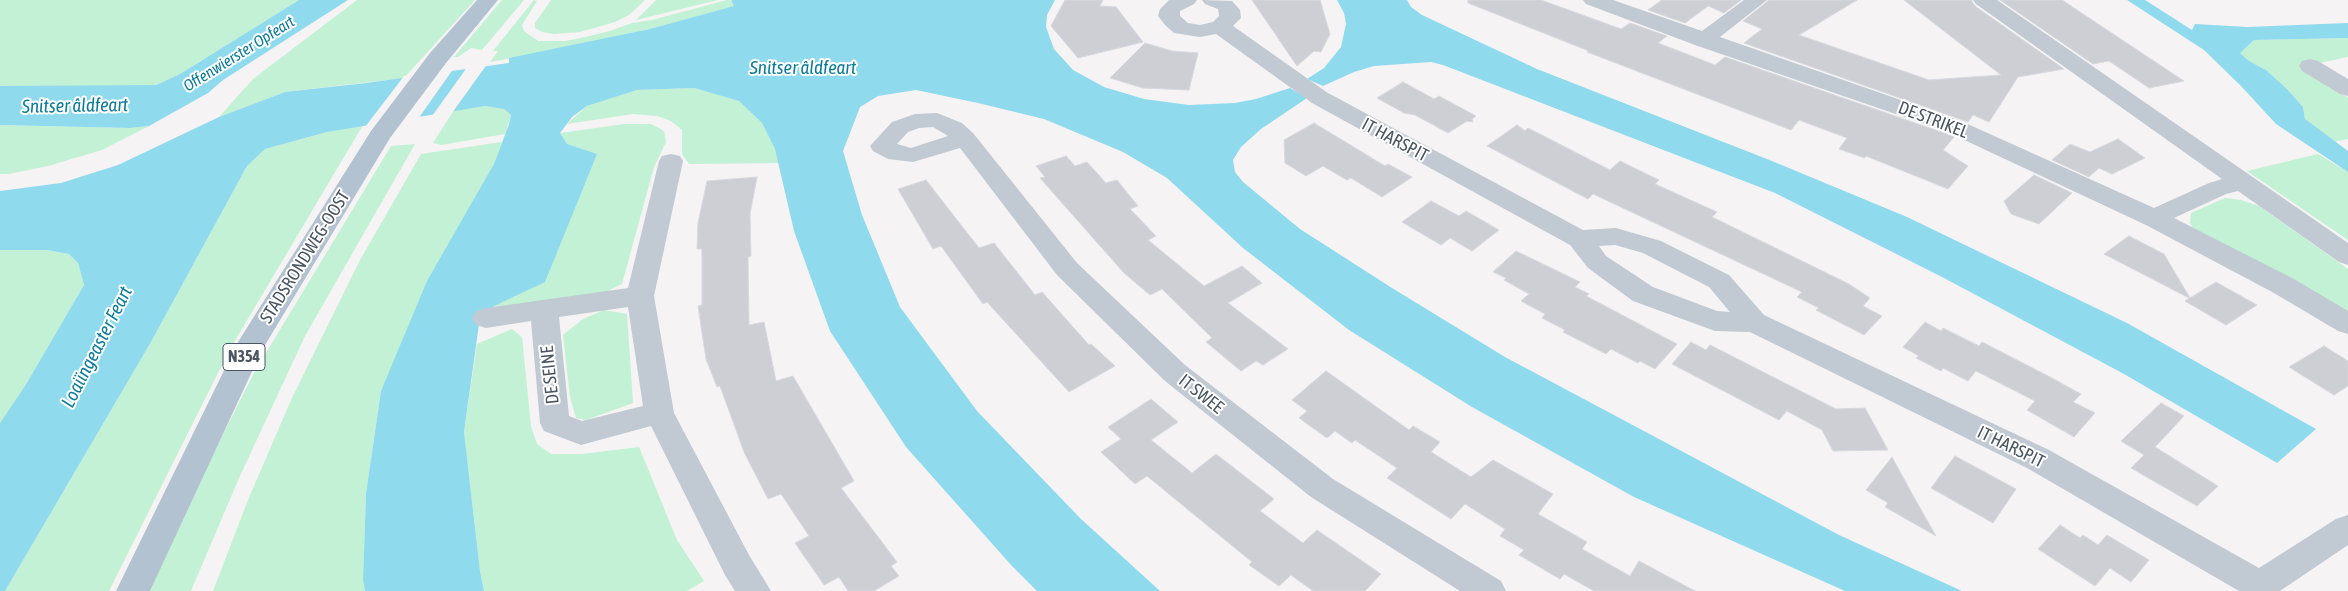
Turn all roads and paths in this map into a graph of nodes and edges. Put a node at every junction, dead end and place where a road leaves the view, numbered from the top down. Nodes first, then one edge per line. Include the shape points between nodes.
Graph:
1 (488, 0) edge
2 (1188, 0) edge
3 (1212, 0) edge
4 (1594, 0) edge
5 (1757, 0) edge
6 (1983, 0) edge
7 (1220, 27) junction
8 (1704, 40) junction
9 (2310, 66) dead end
10 (2348, 89) edge
11 (965, 138) dead end
12 (671, 162) dead end
13 (2243, 182) junction
14 (2155, 219) junction
15 (1579, 239) junction
16 (2348, 256) edge
17 (640, 296) junction
18 (544, 309) junction
19 (486, 318) dead end
20 (1754, 322) junction
21 (2348, 324) edge
22 (659, 413) junction
23 (2348, 528) edge
24 (2258, 589) edge
25 (133, 591) edge
26 (754, 591) edge
27 (1489, 591) edge

1 - 25 main road, STADSRONDWEG-OOST / N354 via 438,58 379,136 248,349
2 - 7 street via 1170,9 1172,21 1192,30
3 - 7 street via 1230,10 1230,18
4 - 8 street, DE STRIKEL
5 - 8 street
6 - 13 street
7 - 15 street, IT HARSPIT via 1320,98
8 - 14 street, DE STRIKEL via 1953,126
9 - 10 street
11 - 27 street, IT SWEE via 1067,268 1175,374 1322,488
12 - 17 street
13 - 14 street via 2218,188
13 - 16 street
14 - 21 street, DE STRIKEL via 2284,286
15 - 20 street, IT HARSPIT via 1597,262 1642,294 1715,321
15 - 20 street, IT HARSPIT via 1616,236 1652,247 1719,281
17 - 18 street
17 - 22 street
18 - 19 street
18 - 22 street, DE SEINE via 555,423 581,433
20 - 24 street, IT HARSPIT via 2038,459
22 - 26 street via 737,565
23 - 24 street

